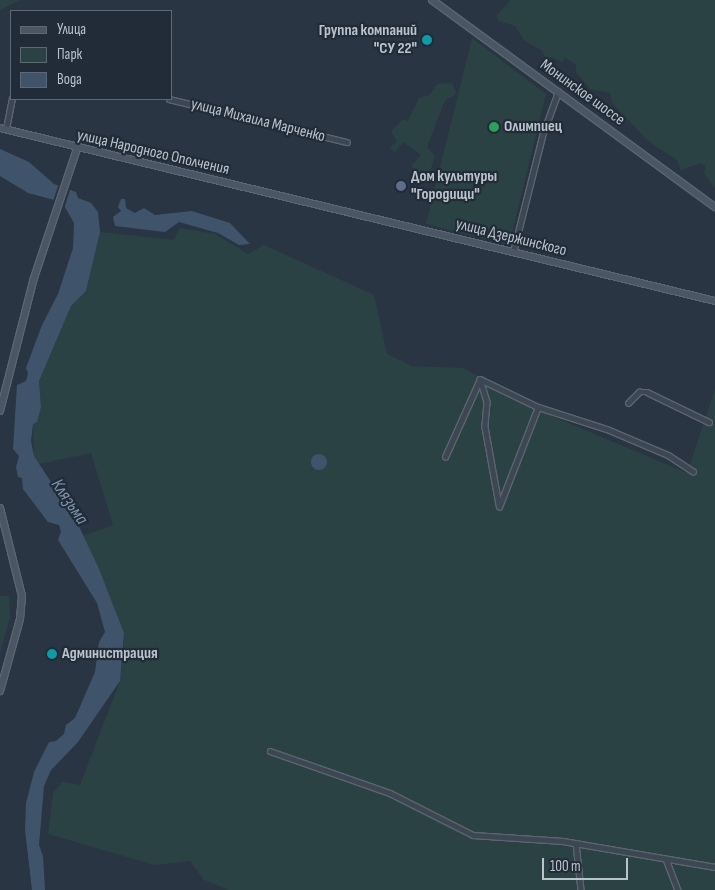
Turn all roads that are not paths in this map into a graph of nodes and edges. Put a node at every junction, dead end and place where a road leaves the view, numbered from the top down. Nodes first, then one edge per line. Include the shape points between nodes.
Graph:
1 (432, 0) edge
2 (558, 92) junction
3 (12, 100) edge
4 (172, 100) edge
5 (3, 128) edge
6 (347, 142) dead end
7 (77, 149) junction
8 (301, 202) joint
9 (715, 207) edge
10 (512, 252) junction
11 (715, 302) edge
12 (480, 379) junction
13 (628, 403) dead end
14 (538, 407) junction
15 (0, 411) edge
16 (709, 422) dead end
17 (445, 457) dead end
18 (693, 471) dead end
19 (0, 508) edge
20 (0, 691) edge
21 (270, 751) dead end
22 (576, 843) junction
23 (666, 859) junction
24 (715, 867) edge
25 (581, 890) edge
26 (678, 890) edge

1 - 2 street, Монинское шоссе
2 - 9 street, Монинское шоссе
2 - 10 street via 543,133
3 - 5 street
4 - 6 street, улица Михаила Марченко
5 - 7 street, улица Народного Ополчения
7 - 8 street, улица Народного Ополчения
7 - 15 street via 32,286
8 - 10 street, улица Дзержинского
10 - 11 street, улица Дзержинского
12 - 14 street
12 - 14 street via 487,402 485,427 499,507
12 - 17 street
13 - 16 street via 639,392 647,392
14 - 18 street via 607,429 668,455
19 - 20 street via 22,596 20,619
21 - 22 street via 390,793 473,835
22 - 23 street
22 - 25 street
23 - 24 street
23 - 26 street

